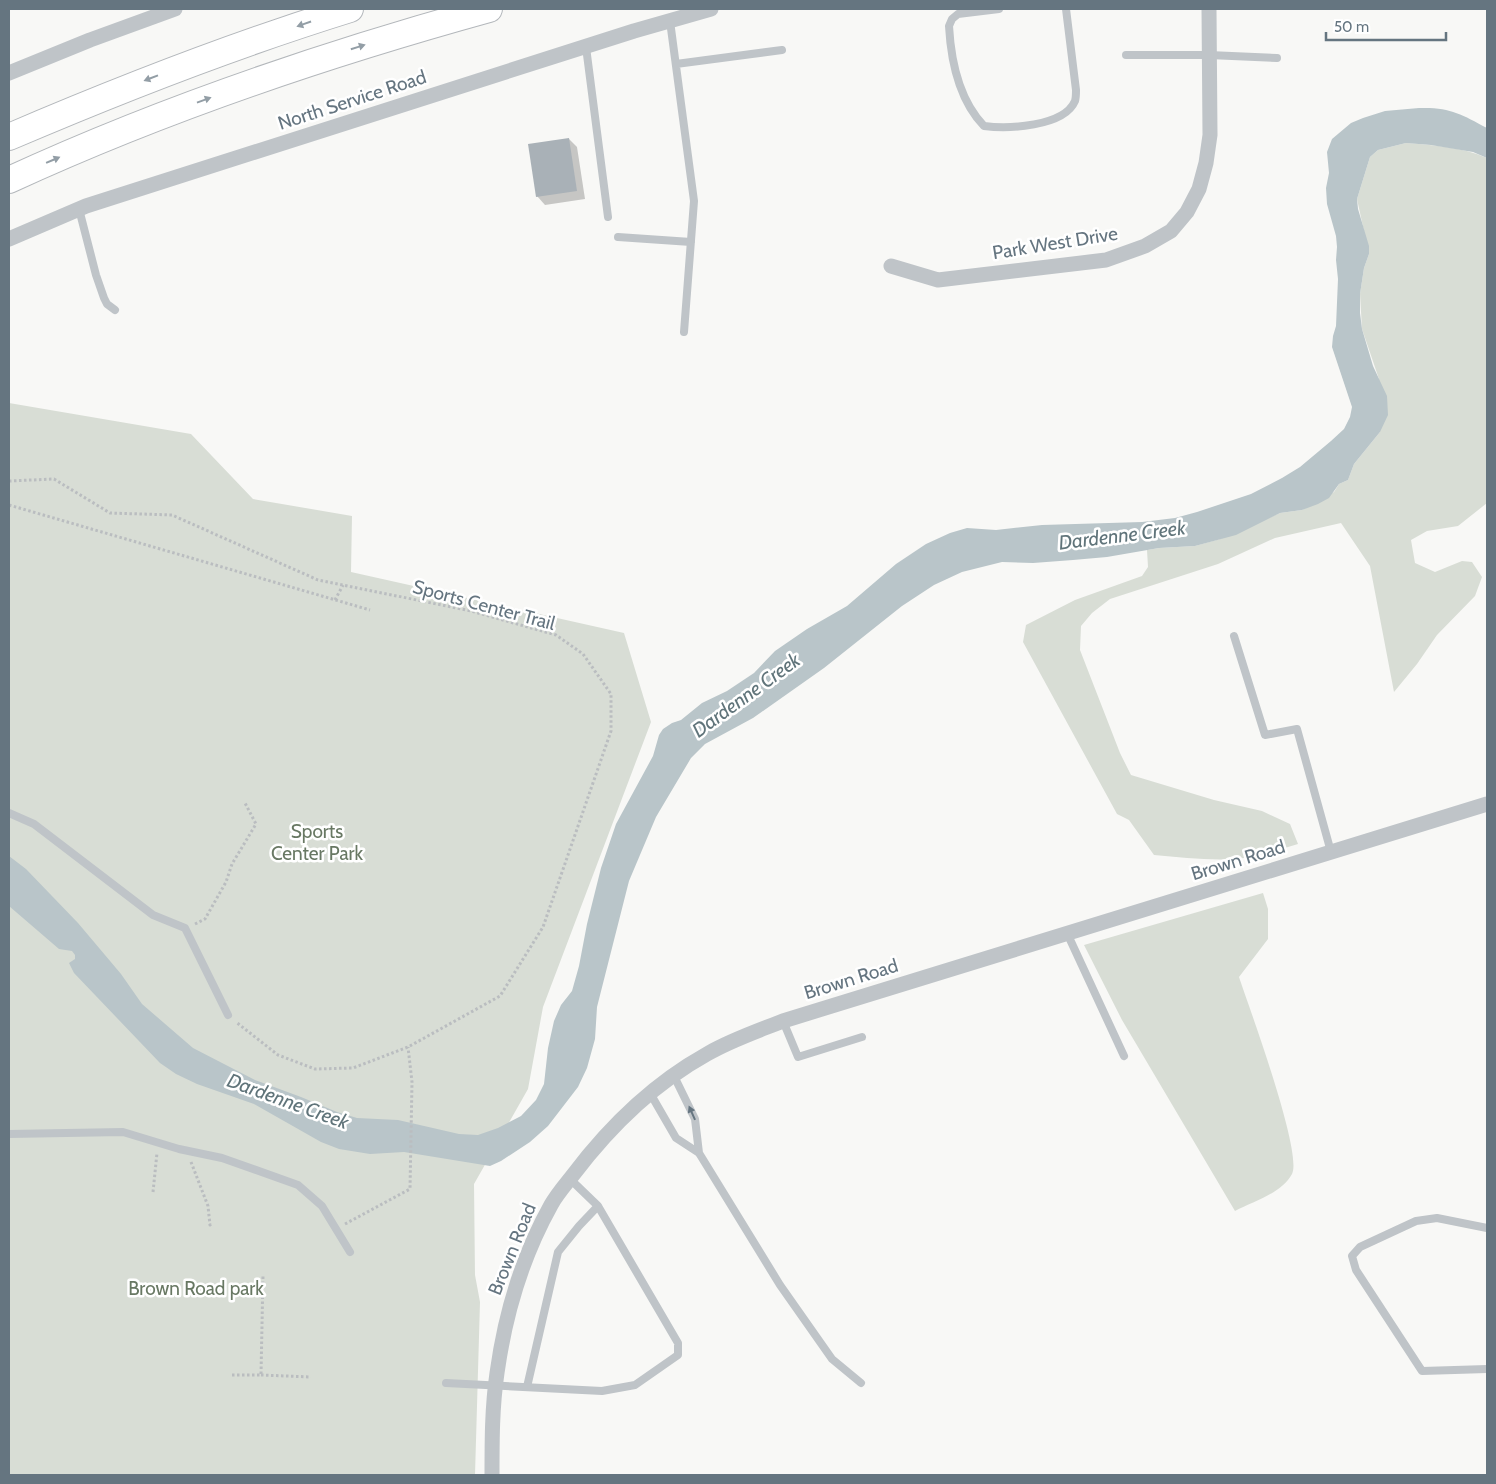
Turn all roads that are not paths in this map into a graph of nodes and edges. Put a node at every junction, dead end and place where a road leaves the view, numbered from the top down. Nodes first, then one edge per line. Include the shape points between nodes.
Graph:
1 (174, 9) edge
2 (350, 9) edge
3 (489, 9) edge
4 (711, 9) edge
5 (999, 9) edge
6 (1066, 9) edge
7 (1209, 9) edge
8 (670, 21) junction
9 (586, 47) junction
10 (782, 50) dead end
11 (1126, 55) dead end
12 (1209, 55) junction
13 (1277, 58) dead end
14 (676, 64) junction
15 (9, 73) edge
16 (9, 137) edge
17 (9, 180) edge
18 (79, 209) junction
19 (608, 217) dead end
20 (618, 237) dead end
21 (9, 239) edge
22 (691, 242) junction
23 (891, 266) dead end
24 (115, 310) dead end
25 (684, 332) dead end
26 (1234, 636) dead end
27 (1487, 804) edge
28 (9, 812) edge
29 (1331, 852) junction
30 (1068, 933) junction
31 (228, 1015) road end
32 (783, 1021) junction
33 (862, 1037) dead end
34 (1124, 1056) dead end
35 (674, 1076) junction
36 (650, 1094) junction
37 (9, 1134) edge
38 (699, 1153) junction
39 (570, 1179) junction
40 (598, 1206) junction
41 (1487, 1228) edge
42 (350, 1252) dead end
43 (1487, 1369) edge
44 (446, 1383) dead end
45 (861, 1384) dead end
46 (496, 1385) junction
47 (527, 1387) junction
48 (492, 1475) edge

1 - 15 street
2 -> 16 highway via 152,78
17 -> 3 highway via 106,138 234,90 345,51
4 - 8 street, North Service Road
5 - 6 lane via 958,14 949,26 959,86 972,113 984,126 998,128 1053,120 1065,114 1076,100
7 - 12 street, Park West Drive
8 - 9 street, North Service Road
8 - 14 lane
9 - 18 street, North Service Road
9 - 19 lane
10 - 14 lane
11 - 12 lane
12 - 13 lane
12 - 23 street, Park West Drive via 1210,135 1206,163 1199,189 1187,212 1171,231 1145,246 1096,261 938,280
14 - 22 lane via 694,201
18 - 21 street, North Service Road
18 - 24 lane via 104,298
20 - 22 lane
22 - 25 lane
26 - 29 lane via 1265,735 1297,729
27 - 29 street, Brown Road
28 - 31 lane via 34,824 154,915 185,928
29 - 30 street, Brown Road
30 - 32 street, Brown Road
30 - 34 lane
32 - 33 lane via 798,1057
32 - 35 street, Brown Road via 707,1054
35 - 36 street, Brown Road
38 -> 35 lane via 695,1119
36 - 38 lane via 676,1138
36 - 39 street, Brown Road via 618,1121
37 - 42 lane via 124,1132 222,1158 298,1186 322,1206
38 - 45 lane via 780,1285 832,1359
39 - 40 lane
39 - 46 street, Brown Road via 531,1245 515,1287
40 - 47 lane via 558,1252
40 - 47 lane via 678,1344 678,1355 635,1385 602,1391
41 - 43 lane via 1437,1218 1416,1221 1360,1247 1352,1256 1356,1270 1422,1371
44 - 46 lane
46 - 47 lane
46 - 48 street, Brown Road

